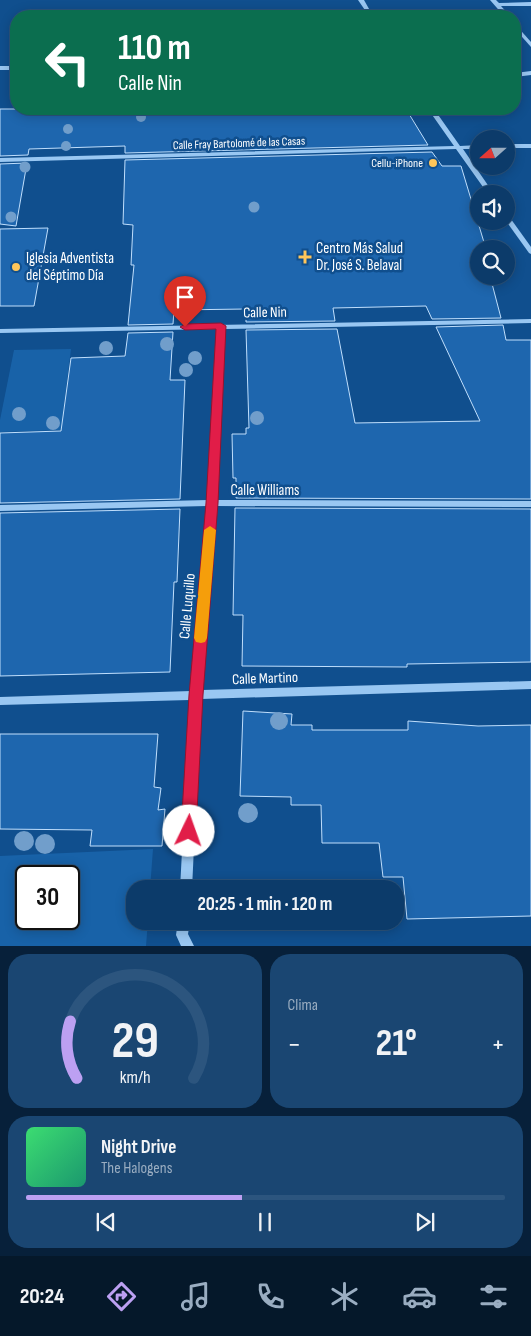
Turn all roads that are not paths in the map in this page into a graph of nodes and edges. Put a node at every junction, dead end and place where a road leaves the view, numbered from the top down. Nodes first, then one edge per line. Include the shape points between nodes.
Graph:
1 (493, 0) edge
2 (531, 4) edge
3 (497, 5) junction
4 (502, 10) edge
5 (521, 33) edge
6 (531, 45) edge
7 (435, 115) edge
8 (515, 146) edge
9 (531, 146) edge
10 (470, 147) edge
11 (460, 148) junction
12 (0, 160) edge
13 (485, 185) edge
14 (515, 229) edge
15 (531, 252) edge
16 (531, 320) edge
17 (221, 326) junction
18 (0, 330) edge
19 (212, 503) junction
20 (531, 504) edge
21 (0, 508) edge
22 (531, 685) edge
23 (196, 695) junction
24 (0, 701) edge
25 (186, 880) edge
26 (183, 930) edge
27 (188, 946) edge

1 - 3 street
2 - 3 street
3 - 4 street
5 - 6 street
7 - 11 street
8 - 9 street
10 - 11 street, Calle Fray Bartolomé de las Casas
11 - 12 street, Calle Fray Bartolomé de las Casas
11 - 13 street
14 - 15 street
16 - 17 street, Calle Nin
17 - 18 street, Calle Nin
17 - 19 street, Calle Luquillo
19 - 20 street, Calle Williams
19 - 21 street, Calle Williams
19 - 23 street, Calle Luquillo
22 - 23 street, Calle Martino
23 - 24 street, Calle Martino
23 - 25 street, Calle Luquillo
26 - 27 street

